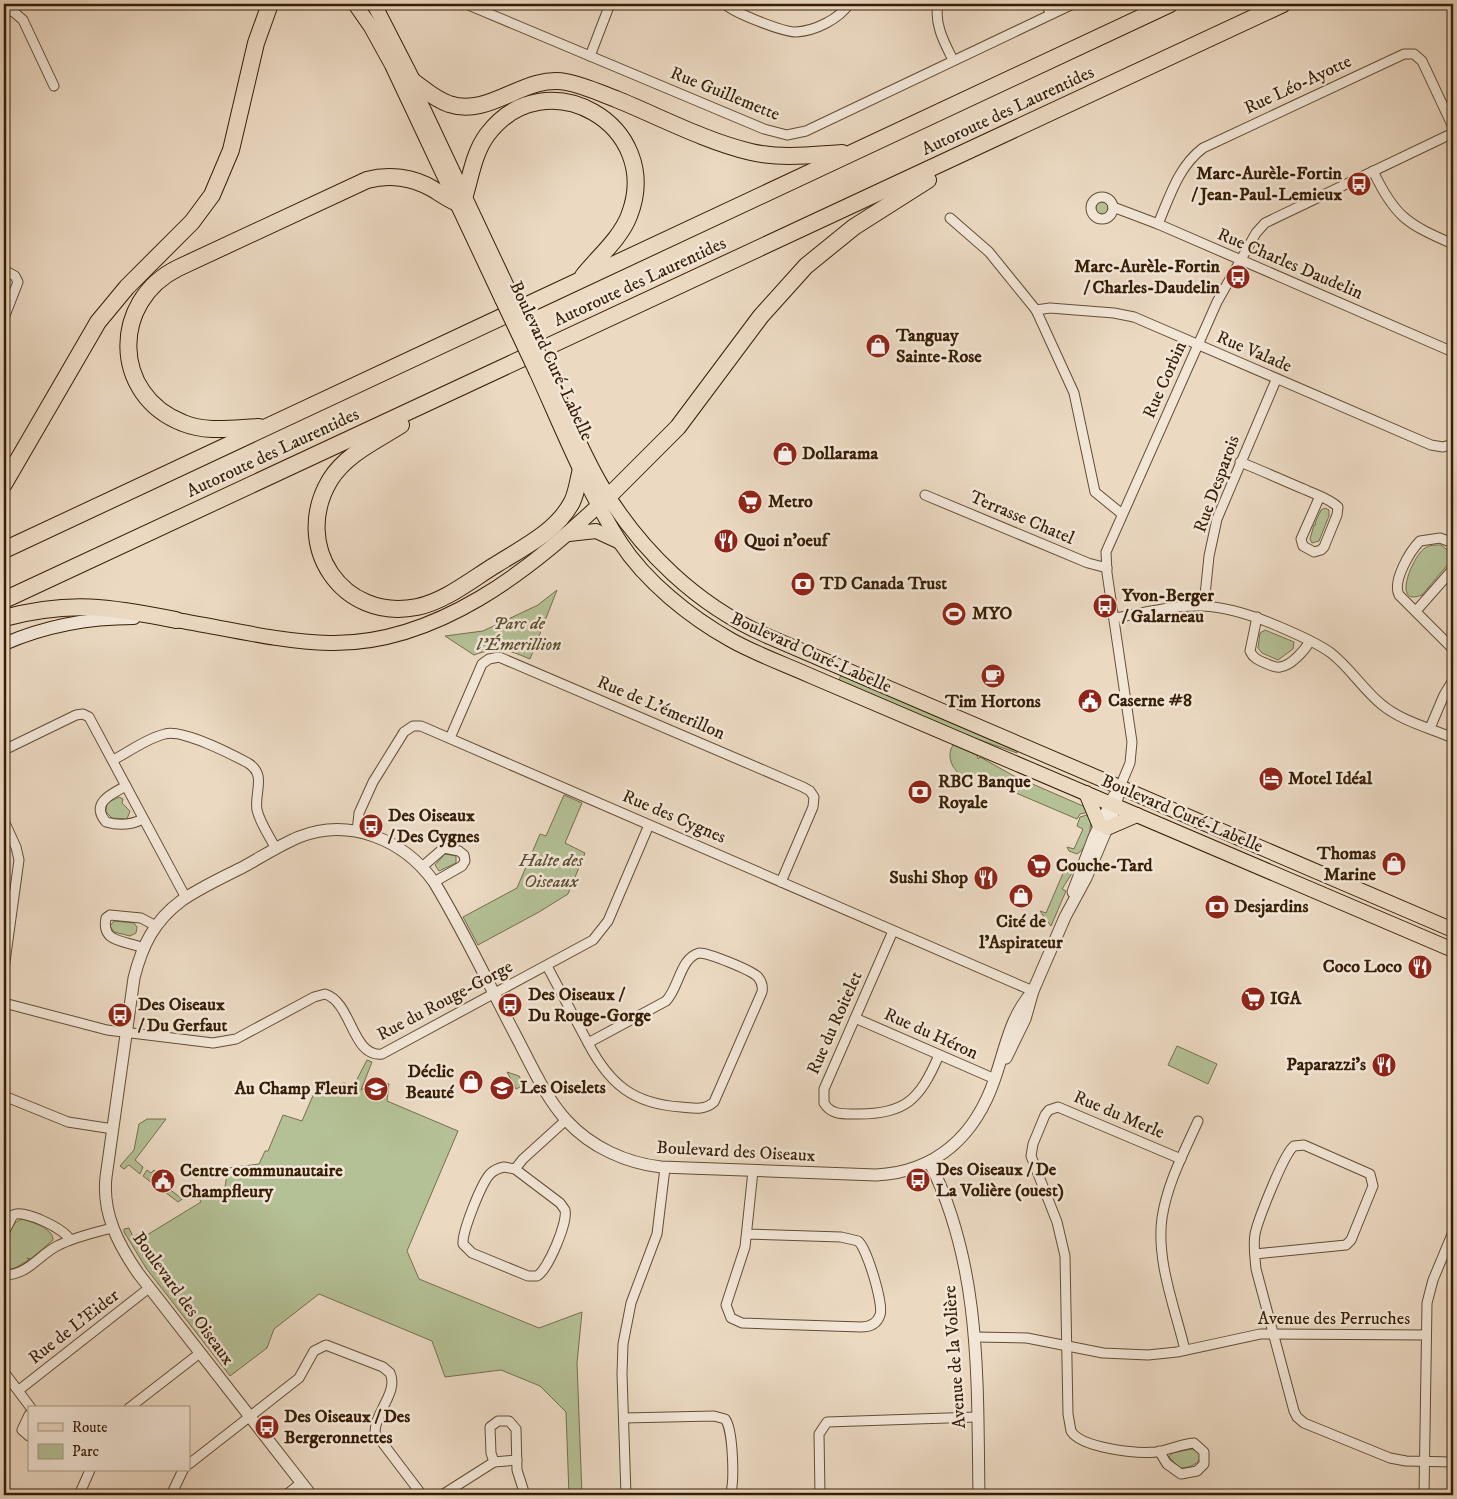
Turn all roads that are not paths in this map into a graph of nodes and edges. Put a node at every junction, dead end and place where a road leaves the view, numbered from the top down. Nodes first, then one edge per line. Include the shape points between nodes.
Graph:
1 (270, 4) edge
2 (355, 4) edge
3 (374, 4) edge
4 (466, 4) edge
5 (610, 4) edge
6 (724, 4) edge
7 (849, 4) edge
8 (938, 4) edge
9 (1046, 4) edge
10 (1073, 4) edge
11 (1170, 4) edge
12 (1283, 4) edge
13 (4, 8) edge
14 (1051, 14) junction
15 (590, 56) junction
16 (953, 60) junction
17 (414, 82) junction
18 (54, 86) dead end
19 (1453, 127) edge
20 (1453, 133) edge
21 (982, 145) junction
22 (854, 152) junction
23 (1373, 171) junction
24 (461, 199) junction
25 (1113, 207) dead end
26 (950, 218) dead end
27 (1158, 224) junction
28 (1453, 244) edge
29 (1241, 260) junction
30 (4, 270) edge
31 (579, 281) junction
32 (1036, 310) junction
33 (4, 318) edge
34 (1198, 346) junction
35 (1453, 352) edge
36 (540, 369) junction
37 (1276, 380) junction
38 (465, 386) junction
39 (269, 427) junction
40 (1453, 444) edge
41 (1240, 462) junction
42 (581, 469) junction
43 (4, 484) edge
44 (925, 495) dead end
45 (1320, 496) junction
46 (604, 501) junction
47 (1122, 514) junction
48 (569, 534) junction
49 (620, 542) junction
50 (1453, 543) edge
51 (4, 550) edge
52 (1106, 568) junction
53 (1453, 569) edge
54 (9, 598) edge
55 (1204, 605) junction
56 (1416, 611) junction
57 (1257, 617) junction
58 (4, 618) edge
59 (1115, 618) junction
60 (176, 620) junction
61 (1310, 641) junction
62 (4, 644) edge
63 (1453, 648) edge
64 (1453, 680) edge
65 (1430, 728) junction
66 (450, 738) junction
67 (1453, 738) edge
68 (4, 750) edge
69 (113, 760) junction
70 (126, 786) junction
71 (1120, 787) junction
72 (1086, 793) junction
73 (1113, 804) junction
74 (1137, 816) junction
75 (143, 819) junction
76 (4, 821) edge
77 (649, 824) junction
78 (1103, 826) junction
79 (357, 832) junction
80 (276, 849) junction
81 (422, 867) junction
82 (434, 882) junction
83 (781, 882) junction
84 (186, 898) junction
85 (156, 926) junction
86 (1453, 930) edge
87 (893, 931) junction
88 (143, 948) junction
89 (1453, 950) edge
90 (547, 966) junction
91 (4, 969) edge
92 (1033, 991) junction
93 (494, 994) junction
94 (4, 1003) edge
95 (855, 1018) junction
96 (127, 1032) junction
97 (588, 1043) junction
98 (939, 1055) junction
99 (995, 1079) junction
100 (4, 1096) edge
101 (566, 1120) junction
102 (1198, 1120) dead end
103 (113, 1129) junction
104 (1181, 1160) junction
105 (930, 1163) junction
106 (666, 1168) junction
107 (515, 1169) junction
108 (753, 1171) junction
109 (112, 1228) junction
110 (1453, 1232) edge
111 (4, 1233) edge
112 (747, 1234) junction
113 (70, 1240) junction
114 (1255, 1254) junction
115 (4, 1275) edge
116 (149, 1288) junction
117 (1273, 1333) junction
118 (1426, 1335) junction
119 (975, 1337) junction
120 (1066, 1346) junction
121 (1185, 1350) junction
122 (200, 1353) junction
123 (4, 1372) edge
124 (19, 1390) junction
125 (30, 1406) edge
126 (133, 1406) edge
127 (250, 1416) junction
128 (28, 1417) edge
129 (977, 1417) junction
130 (624, 1418) junction
131 (28, 1435) edge
132 (1158, 1451) junction
133 (517, 1460) junction
134 (494, 1462) junction
135 (1424, 1462) junction
136 (1453, 1462) edge
137 (190, 1463) edge
138 (89, 1472) edge
139 (182, 1472) edge
140 (301, 1484) junction
141 (79, 1495) edge
142 (171, 1495) edge
143 (286, 1495) edge
144 (311, 1495) edge
145 (422, 1495) edge
146 (442, 1495) edge
147 (525, 1495) edge
148 (626, 1495) edge
149 (730, 1495) edge
150 (820, 1495) edge
151 (979, 1495) edge
152 (1424, 1495) edge

1 - 43 highway via 256,43 231,150 212,195 192,222 127,287 98,322
2 - 24 main road, Boulevard Curé-Labelle via 385,51
3 - 17 main road, Boulevard Curé-Labelle
4 - 15 street, Rue Guillemette
5 - 15 street
6 - 7 street via 741,15 796,32 831,20 844,12
8 - 16 street via 938,26
9 - 14 street
10 - 14 street, Rue Guillemette
11 - 22 highway, Autoroute des Laurentides
12 - 21 highway, Autoroute des Laurentides
13 - 18 street via 23,20
14 - 16 street, Rue Guillemette
15 - 16 street, Rue Guillemette via 772,132 787,135 806,131
17 - 22 highway via 444,102 464,107 486,103 534,83 563,81 589,88 752,152 789,156
17 - 24 main road, Boulevard Curé-Labelle
19 - 27 street, Rue Léo-Ayotte via 1422,61 1414,54 1404,54 1203,148 1179,175
20 - 23 street, Rue Corbin
21 - 38 highway, Autoroute des Laurentides
21 - 46 highway via 854,227 806,266 761,316 688,415
22 - 31 highway, Autoroute des Laurentides
23 - 28 street via 1390,202 1404,219 1420,230
23 - 29 street, Rue Corbin via 1268,220 1256,233
24 - 31 highway via 481,146 494,127 514,112 533,104 556,101 580,106 603,118 628,148 635,173 635,193 623,227
24 - 36 main road, Boulevard Curé-Labelle, bridge
24 - 39 highway via 398,177 373,179 178,268 149,289 132,318 128,343 134,374 147,398 171,418 195,427
25 - 27 street, Rue Charles Daudelin
26 - 32 street via 997,261
27 - 29 street, Rue Charles Daudelin
29 - 34 street, Rue Corbin via 1217,302
29 - 35 street, Rue Charles Daudelin
30 - 33 street via 16,276 18,282
31 - 39 highway, Autoroute des Laurentides
32 - 34 street, Rue Valade via 1053,308 1123,314
32 - 47 street via 1074,393 1095,492
34 - 37 street, Rue Valade
34 - 47 street, Rue Corbin
36 - 42 main road, Boulevard Curé-Labelle
36 - 46 main road, Boulevard Curé-Labelle
37 - 40 street, Rue Valade via 1431,445 1443,447
37 - 41 street, Rue Desparois
38 - 42 highway via 349,458 326,487 316,519 318,546 327,570 349,592 373,605 391,609 416,608 439,600 553,527 572,502
38 - 54 highway, Autoroute des Laurentides
39 - 51 highway, Autoroute des Laurentides
41 - 45 street
41 - 55 street, Rue Desparois via 1215,526
42 - 46 main road, Boulevard Curé-Labelle
44 - 52 street, Terrasse Chatel
45 - 45 street via 1301,542 1314,552 1324,547 1339,511 1336,504
46 - 48 main road
46 - 49 main road, Boulevard Curé-Labelle
46 - 71 main road, Boulevard Curé-Labelle via 665,567 702,599 730,617 765,635
47 - 52 street, Rue Corbin via 1107,548
48 - 49 main road via 596,531
48 - 60 main road via 522,572 478,598 425,624 386,637 349,643 318,642
49 - 72 main road, Boulevard Curé-Labelle via 673,599 731,640
50 - 56 street via 1444,538 1426,539 1413,550 1396,589
52 - 59 street, Rue Corbin
53 - 56 street
55 - 57 street
55 - 59 street via 1167,607
56 - 63 street
57 - 61 street
57 - 61 street via 1250,651 1261,661 1283,667
58 - 60 highway via 77,606 112,607
59 - 71 street, Rue Corbin via 1132,742 1130,763
60 - 62 main road via 124,618 88,621 45,629
61 - 65 street via 1346,666 1389,710
64 - 65 street
65 - 67 street
66 - 77 street, Rue des Cygnes
66 - 79 street, Rue des Cygnes via 420,726 406,730 371,785 359,813
66 - 83 street, Rue de L'émerillon via 482,664 500,657 776,775 808,789 814,800
68 - 69 street via 83,714 92,720
69 - 70 street
69 - 80 street via 159,735 170,733 248,763 259,776 257,810
70 - 75 street
70 - 75 street via 103,799 101,815 106,822 114,824 132,824
71 - 73 street, Boulevard des Oiseaux
71 - 86 main road, Boulevard Curé-Labelle
72 - 73 main road, Boulevard Curé-Labelle
72 - 78 main road
73 - 74 main road, Boulevard Curé-Labelle
73 - 78 street, Boulevard des Oiseaux
74 - 78 main road
74 - 89 main road, Boulevard Curé-Labelle
75 - 84 street
76 - 91 street via 19,860
77 - 83 street, Rue des Cygnes
77 - 90 street, Rue du Rouge-Gorge via 603,930 588,944
78 - 92 street, Boulevard des Oiseaux via 1078,874 1069,908
79 - 80 street, Boulevard des Oiseaux via 314,833
79 - 81 street, Boulevard des Oiseaux via 395,845
80 - 84 street, Boulevard des Oiseaux
81 - 82 street, Boulevard des Oiseaux
81 - 82 street via 444,848 464,855 462,866
82 - 93 street, Boulevard des Oiseaux
83 - 87 street, Rue des Cygnes
84 - 85 street, Boulevard des Oiseaux
85 - 88 street, Boulevard des Oiseaux
85 - 88 street via 132,916 110,915 106,918 104,928 108,936
87 - 92 street, Rue des Cygnes
87 - 95 street, Rue du Roitelet
88 - 96 street, Boulevard des Oiseaux via 134,978
90 - 93 street, Rue du Rouge-Gorge
90 - 97 street
92 - 99 street, Boulevard des Oiseaux via 1029,1008
93 - 96 street, Rue du Rouge-Gorge via 380,1054 363,1046 340,1004 325,994 224,1042 197,1042
93 - 101 street, Boulevard des Oiseaux via 543,1087
94 - 96 street via 107,1030
95 - 98 street, Rue du Héron
95 - 98 street, Rue du Roitelet via 823,1092 826,1106 834,1112 879,1114 902,1108 924,1087
96 - 103 street, Boulevard des Oiseaux
97 - 97 street via 612,1080 636,1097 666,1107 706,1108 714,1102 720,1090 761,995 762,982 753,974 708,954 696,953 688,959 666,1001
98 - 99 street, Rue du Héron
99 - 105 street, Boulevard des Oiseaux via 967,1131
100 - 103 street via 68,1122
101 - 106 street, Boulevard des Oiseaux via 612,1153
101 - 107 street
102 - 104 street
103 - 109 street, Boulevard des Oiseaux via 105,1186
104 - 120 street, Rue du Merle via 1065,1109 1056,1107 1045,1115 1031,1156 1057,1222 1065,1256
104 - 121 street via 1165,1202 1161,1234 1164,1264
105 - 108 street, Boulevard des Oiseaux via 882,1175
105 - 119 street, Avenue de la Volière via 964,1260 972,1297
106 - 108 street, Boulevard des Oiseaux
106 - 130 street via 657,1234 624,1335
107 - 107 street via 504,1167 489,1176 465,1229 463,1244 472,1253 534,1277 546,1267 565,1224 566,1213 560,1203
108 - 112 street
109 - 113 street
109 - 116 street, Boulevard des Oiseaux
110 - 118 street via 1430,1290
111 - 113 street via 13,1215 22,1213 62,1230
112 - 112 street via 726,1305 734,1320 861,1327 871,1326 879,1318 881,1311 877,1293 864,1248 858,1241 841,1237
113 - 115 street via 53,1248 24,1271
114 - 114 street via 1346,1245 1373,1186 1372,1176 1307,1147 1294,1146 1286,1156 1260,1219
114 - 117 street
116 - 122 street, Boulevard des Oiseaux
116 - 124 street, Rue de L'Eider
117 - 118 street, Avenue des Perruches
117 - 121 street, Avenue des Perruches
117 - 135 street via 1299,1420 1390,1458
118 - 135 street
119 - 120 street, Avenue des Perruches via 1027,1338
119 - 129 street, Avenue de la Volière
120 - 121 street, Avenue des Perruches via 1125,1355 1157,1355
120 - 132 street, Rue du Merle via 1068,1414 1073,1435 1096,1445 1122,1450
122 - 126 street
122 - 127 street, Boulevard des Oiseaux
123 - 124 street
124 - 125 street
127 - 137 street
127 - 140 street, Boulevard des Oiseaux
127 - 145 street via 301,1376 312,1353 321,1346 332,1347 383,1367 390,1373 392,1381 376,1423 376,1436
128 - 131 street via 22,1428
129 - 150 street via 827,1422 819,1434
129 - 151 street, Avenue de la Volière
130 - 148 street
130 - 149 street via 714,1416 724,1419 730,1430
132 - 132 street via 1167,1464 1181,1474 1199,1470 1204,1464 1204,1452 1194,1443
133 - 134 street
133 - 134 street via 515,1427 509,1421 498,1420 490,1431
133 - 147 street
134 - 146 street
135 - 136 street
135 - 152 street
138 - 141 street
139 - 142 street
140 - 143 street
140 - 144 street, Boulevard des Oiseaux

